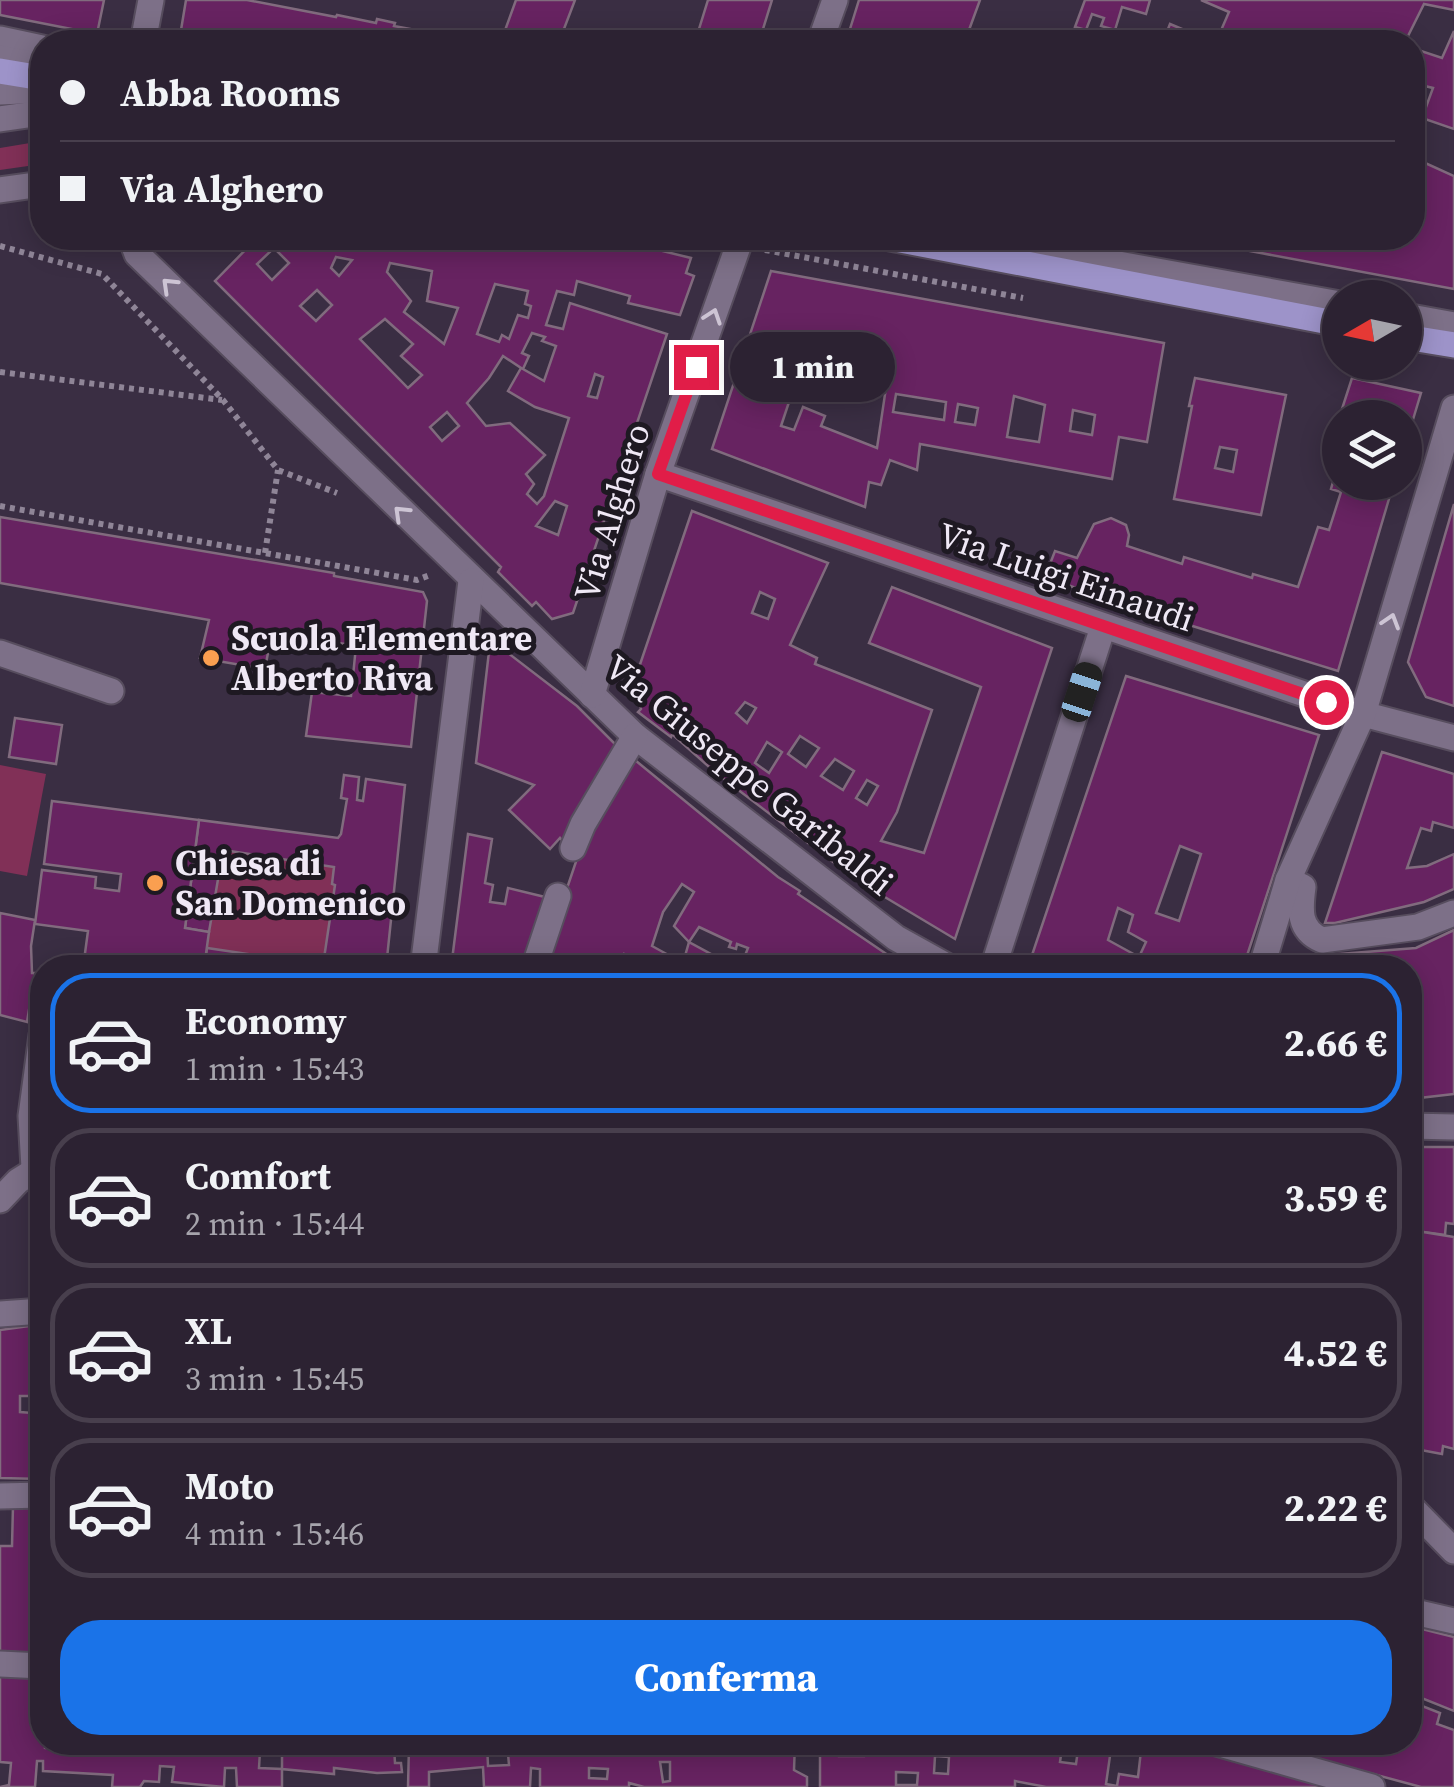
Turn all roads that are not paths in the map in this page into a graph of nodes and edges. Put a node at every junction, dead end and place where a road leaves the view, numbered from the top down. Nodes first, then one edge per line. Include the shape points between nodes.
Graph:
1 (151, 0) edge
2 (820, 0) edge
3 (834, 0) edge
4 (144, 30) edge
5 (810, 30) edge
6 (824, 30) edge
7 (0, 40) edge
8 (30, 46) edge
9 (0, 58) edge
10 (30, 64) edge
11 (0, 71) edge
12 (30, 76) edge
13 (30, 91) edge
14 (0, 92) edge
15 (30, 115) edge
16 (0, 119) edge
17 (30, 186) edge
18 (0, 190) edge
19 (136, 250) edge
20 (737, 250) edge
21 (953, 250) edge
22 (1041, 250) edge
23 (1322, 301) edge
24 (1422, 319) edge
25 (1322, 321) edge
26 (1454, 325) edge
27 (1422, 340) edge
28 (1454, 346) edge
29 (1454, 408) edge
30 (658, 474) junction
31 (462, 572) junction
32 (1102, 627) junction
33 (0, 653) edge
34 (111, 691) dead end
35 (592, 694) junction
36 (1363, 714) junction
37 (635, 736) junction
38 (1454, 738) edge
39 (573, 848) dead end
40 (1288, 880) junction
41 (558, 896) dead end
42 (1454, 913) edge
43 (425, 955) edge
44 (538, 955) edge
45 (927, 955) edge
46 (997, 955) edge
47 (1265, 955) edge
48 (1422, 1126) edge
49 (1454, 1127) edge
50 (30, 1174) edge
51 (0, 1200) edge
52 (30, 1312) edge
53 (0, 1314) edge
54 (30, 1495) edge
55 (0, 1496) edge
56 (1422, 1518) edge
57 (1454, 1551) edge
58 (1422, 1614) edge
59 (1454, 1622) edge
60 (0, 1664) edge
61 (30, 1665) edge
62 (1259, 1755) edge
63 (1372, 1787) edge

1 - 4 street
2 - 5 street
3 - 6 street
7 - 8 street
9 - 10 street
11 - 12 main road
13 - 14 street
15 - 16 street
17 - 18 street
31 -> 19 street, Via Giuseppe Garibaldi
30 -> 20 street, Via Alghero
21 - 25 main road
22 - 23 street
24 - 26 street
27 - 28 main road
36 -> 29 street
30 - 32 street, Via Luigi Einaudi
30 - 35 street, Via Alghero
31 - 35 street, Via Giuseppe Garibaldi
31 - 43 street
32 - 36 street, Via Luigi Einaudi
32 - 46 street
33 - 34 street
35 - 37 street, Via Giuseppe Garibaldi
36 - 38 street, Via Luigi Einaudi
36 - 40 street
37 - 39 street
37 - 45 street, Via Giuseppe Garibaldi
40 - 42 street via 1304,887 1299,914 1311,936 1322,940 1418,928
40 - 47 street
41 - 44 street
48 - 49 street
50 - 51 street
52 - 53 street
54 - 55 street
56 - 57 street
58 - 59 street
60 - 61 street
62 - 63 street

